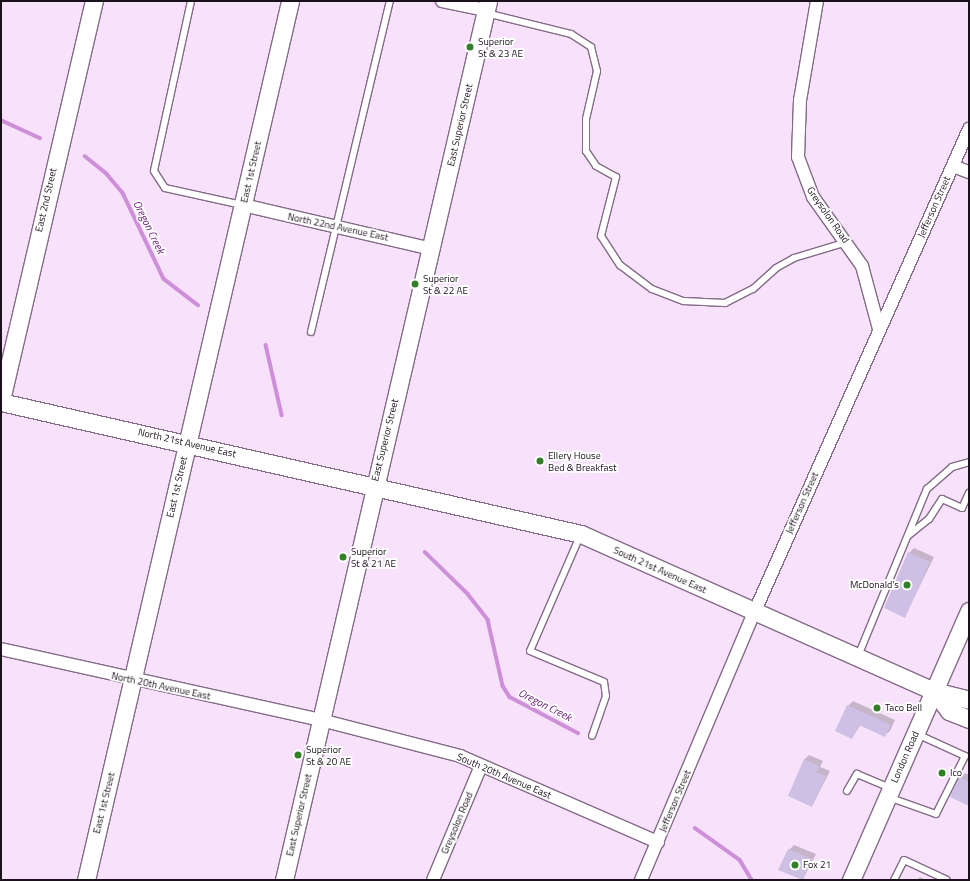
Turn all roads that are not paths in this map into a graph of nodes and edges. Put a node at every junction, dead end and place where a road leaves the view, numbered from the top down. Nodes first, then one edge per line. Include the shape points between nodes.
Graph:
1 (94, 1) edge
2 (191, 1) edge
3 (290, 1) edge
4 (390, 1) edge
5 (442, 1) edge
6 (817, 1) edge
7 (486, 8) edge
8 (969, 129) edge
9 (953, 166) junction
10 (969, 172) edge
11 (243, 205) junction
12 (335, 228) junction
13 (847, 242) junction
14 (432, 249) junction
15 (879, 329) junction
16 (311, 332) dead end
17 (1, 401) edge
18 (187, 443) junction
19 (969, 462) edge
20 (373, 488) junction
21 (969, 493) edge
22 (581, 534) junction
23 (907, 536) junction
24 (969, 611) edge
25 (754, 613) junction
26 (1, 649) edge
27 (857, 656) junction
28 (134, 681) junction
29 (934, 691) junction
30 (969, 700) edge
31 (969, 719) edge
32 (321, 720) junction
33 (915, 734) junction
34 (592, 736) dead end
35 (481, 766) junction
36 (847, 791) dead end
37 (890, 793) junction
38 (658, 842) junction
39 (86, 880) edge
40 (284, 880) edge
41 (433, 880) edge
42 (641, 880) edge
43 (851, 880) edge
44 (894, 880) edge
45 (947, 880) edge

1 - 17 street, East 2nd Street
2 - 11 lane via 154,171 165,188
3 - 11 street, East 1st Street
4 - 12 lane
5 - 7 street
6 - 13 street, Greysolon Road via 807,42 797,147 806,184
7 - 13 lane via 571,34 591,47 597,71 586,119 586,151 596,166 616,177 601,236 620,265 652,290 684,301 725,303 753,289 776,268 794,258
7 - 14 street, East Superior Street
8 - 9 street, Jefferson Street
9 - 10 street
9 - 15 street, Jefferson Street
11 - 12 street, North 22nd Avenue East
11 - 18 street, East 1st Street
12 - 14 street, North 22nd Avenue East
12 - 16 lane
13 - 15 street, Greysolon Road via 868,282
14 - 20 street, East Superior Street
15 - 25 street, Jefferson Street
17 - 18 street, North 21st Avenue East
18 - 20 street, North 21st Avenue East
18 - 28 street, East 1st Street
19 - 23 lane via 952,466 927,489
20 - 22 street, South 21st Avenue East
20 - 32 street, East Superior Street
21 - 23 lane via 962,508 942,499 929,520
22 - 25 street, South 21st Avenue East
22 - 34 lane via 530,651 604,682 606,696
23 - 27 lane
24 - 29 street, London Road
25 - 27 street, South 21st Avenue East
25 - 38 street, Jefferson Street
26 - 28 street, North 20th Avenue East
27 - 29 street, South 21st Avenue East
28 - 32 street, North 20th Avenue East
28 - 39 street, East 1st Street
29 - 30 street, South 21st Avenue East
29 - 31 street, South 21st Avenue East via 949,711
29 - 33 street, London Road
32 - 35 street, South 20th Avenue East via 460,756
32 - 40 street, East Superior Street
33 - 37 street, London Road
33 - 37 lane via 965,756 936,814
35 - 38 street, South 20th Avenue East
35 - 41 street, Greysolon Road
36 - 37 lane via 857,774
37 - 43 street, London Road
38 - 42 street, Jefferson Street
44 - 45 lane via 904,860

